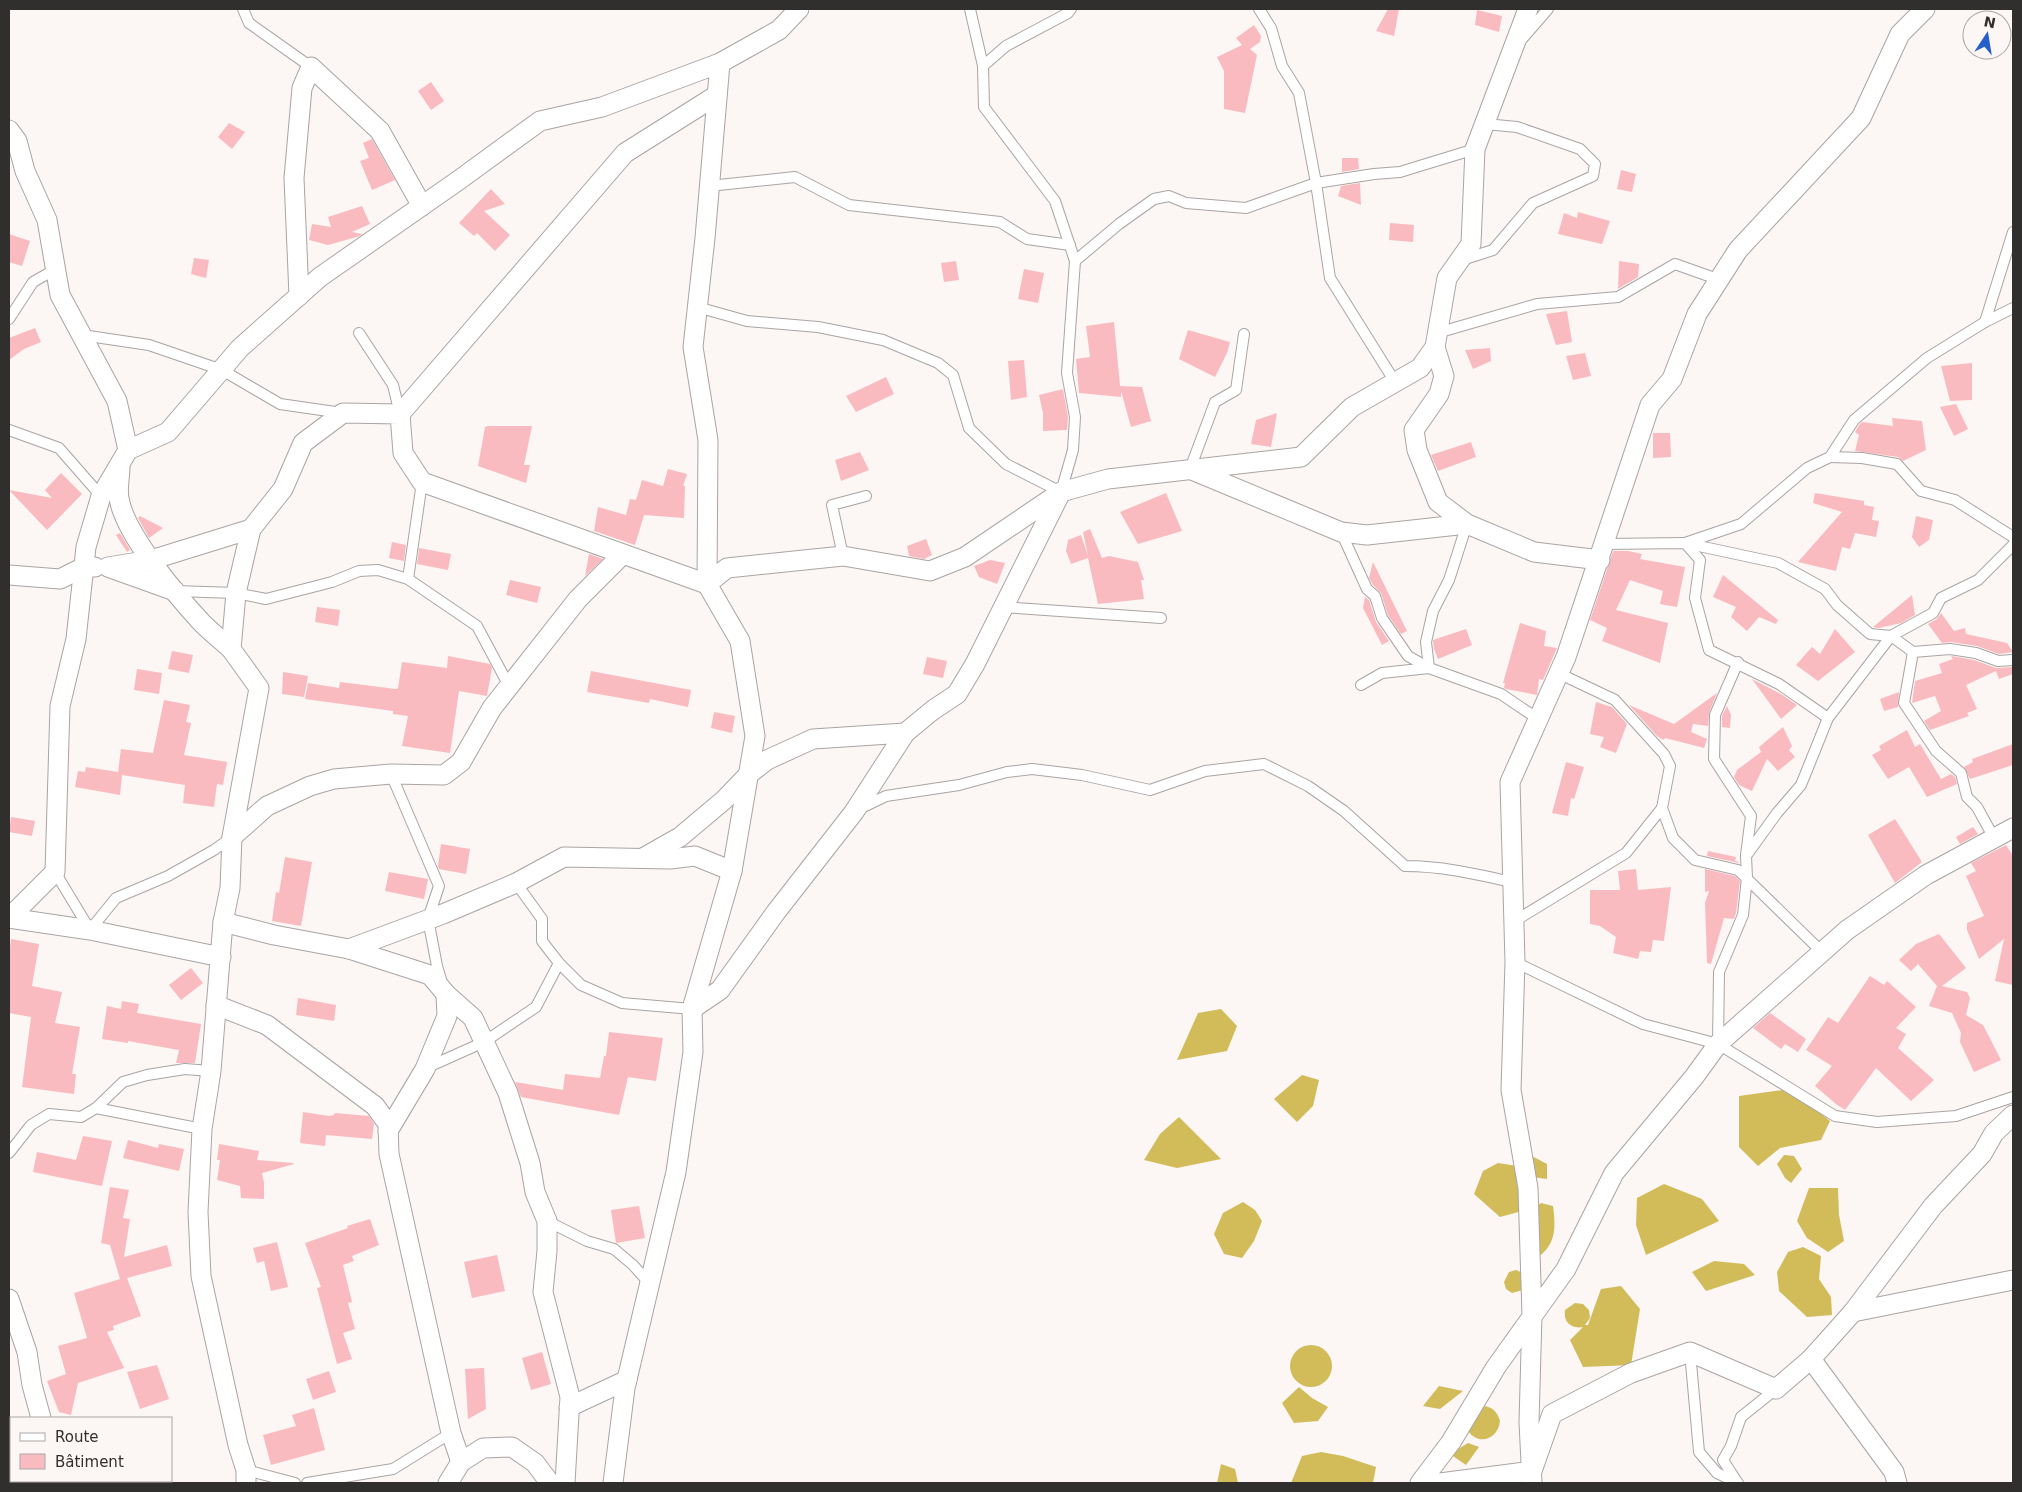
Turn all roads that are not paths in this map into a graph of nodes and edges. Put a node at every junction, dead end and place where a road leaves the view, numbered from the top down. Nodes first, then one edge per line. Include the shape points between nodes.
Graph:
1 (243, 9) edge
2 (799, 9) edge
3 (970, 9) edge
4 (1071, 9) edge
5 (1259, 9) edge
6 (1528, 9) edge
7 (1548, 9) edge
8 (1925, 9) edge
9 (1513, 49) junction
10 (720, 63) junction
11 (983, 66) junction
12 (311, 67) junction
13 (717, 95) junction
14 (1485, 124) junction
15 (9, 130) edge
16 (1476, 149) junction
17 (1316, 183) junction
18 (709, 186) junction
19 (422, 206) junction
20 (2013, 232) edge
21 (1070, 245) junction
22 (1075, 261) junction
23 (1459, 261) junction
24 (56, 269) junction
25 (1720, 280) junction
26 (299, 296) junction
27 (697, 307) junction
28 (2013, 308) edge
29 (9, 319) edge
30 (1986, 322) junction
31 (359, 333) dead end
32 (1244, 334) dead end
33 (82, 335) junction
34 (1436, 340) junction
35 (222, 370) junction
36 (1396, 382) junction
37 (343, 413) junction
38 (400, 414) junction
39 (9, 430) edge
40 (124, 456) junction
41 (1830, 456) junction
42 (1190, 470) junction
43 (422, 482) junction
44 (1061, 492) junction
45 (101, 496) junction
46 (866, 496) dead end
47 (1467, 524) junction
48 (251, 529) junction
49 (1341, 532) junction
50 (2013, 537) edge
51 (1685, 543) junction
52 (2013, 545) edge
53 (1602, 552) junction
54 (623, 554) junction
55 (843, 556) junction
56 (151, 560) junction
57 (84, 567) junction
58 (108, 567) junction
59 (9, 575) edge
60 (408, 579) junction
61 (707, 584) junction
62 (175, 591) junction
63 (236, 593) junction
64 (1003, 607) junction
65 (1162, 618) dead end
66 (1891, 636) junction
67 (231, 648) junction
68 (1913, 652) junction
69 (2013, 660) edge
70 (1738, 662) junction
71 (1429, 668) junction
72 (1558, 673) junction
73 (1361, 685) dead end
74 (510, 686) junction
75 (1828, 718) junction
76 (1538, 719) junction
77 (905, 733) junction
78 (392, 774) junction
79 (749, 774) junction
80 (1662, 808) junction
81 (854, 812) junction
82 (2013, 828) edge
83 (232, 837) junction
84 (1994, 838) junction
85 (1746, 856) junction
86 (642, 858) junction
87 (732, 871) junction
88 (55, 872) junction
89 (1747, 878) junction
90 (516, 882) junction
91 (1512, 882) junction
92 (9, 918) edge
93 (428, 920) junction
94 (223, 922) junction
95 (1513, 922) junction
96 (90, 930) junction
97 (350, 950) junction
98 (1822, 952) junction
99 (221, 957) junction
100 (1515, 962) junction
101 (559, 963) junction
102 (446, 994) junction
103 (216, 1005) junction
104 (692, 1009) junction
105 (484, 1042) junction
106 (1718, 1044) junction
107 (425, 1069) junction
108 (210, 1071) junction
109 (2013, 1097) edge
110 (96, 1108) junction
111 (2013, 1116) edge
112 (202, 1129) junction
113 (388, 1131) junction
114 (9, 1153) edge
115 (547, 1222) junction
116 (2013, 1280) edge
117 (650, 1284) junction
118 (9, 1299) edge
119 (1853, 1312) junction
120 (1532, 1315) junction
121 (13, 1325) edge
122 (1690, 1352) junction
123 (1811, 1359) junction
124 (627, 1380) junction
125 (1776, 1389) junction
126 (569, 1408) junction
127 (41, 1417) edge
128 (451, 1433) junction
129 (461, 1462) junction
130 (246, 1477) edge
131 (1532, 1477) edge
132 (335, 1481) edge
133 (295, 1483) edge
134 (307, 1483) edge
135 (448, 1483) edge
136 (550, 1483) edge
137 (565, 1483) edge
138 (613, 1483) edge
139 (1420, 1483) edge
140 (1440, 1483) edge
141 (1738, 1483) edge
142 (1897, 1483) edge

1 - 12 lane via 249,23
2 - 10 street via 779,30
3 - 11 lane
4 - 11 lane via 1006,46
5 - 17 lane via 1271,28 1282,66 1299,93
6 - 9 street
7 - 9 lane
8 - 25 street via 1900,34 1862,118 1738,250
9 - 14 street
10 - 13 street
10 - 19 street via 602,107 540,121
11 - 21 lane via 984,107 1055,201
12 - 19 street via 380,131
12 - 26 street via 302,88 294,178
13 - 18 street
13 - 38 street via 625,153
14 - 16 street
14 - 23 lane via 1517,127 1580,149 1595,164 1593,176 1533,203 1493,250
15 - 24 street via 17,141 25,171 47,220
16 - 17 lane via 1400,172
16 - 23 street via 1471,244
17 - 22 lane via 1246,208 1186,203 1169,196 1154,199
17 - 36 lane via 1330,278
18 - 21 lane via 795,177 849,205 1000,222 1027,239
18 - 27 street
19 - 26 street via 320,277
20 - 30 lane
21 - 22 lane
22 - 44 lane via 1067,373 1075,417 1073,450
23 - 34 street via 1447,278
24 - 29 lane via 33,282
24 - 33 street via 60,295
25 - 34 lane via 1675,264 1618,296 1537,304
25 - 53 street via 1698,314 1672,379 1650,405
26 - 35 street via 240,348
27 - 44 lane via 747,321 818,327 883,340 938,363 953,375 969,428 1006,464
27 - 61 street via 693,347 708,440
28 - 30 lane
30 - 41 lane via 1927,358 1854,420
31 - 38 lane via 394,385
32 - 42 lane via 1236,390 1216,402
33 - 35 lane via 149,345
33 - 40 street via 117,401
34 - 36 street via 1420,368
34 - 47 street via 1444,376 1439,394 1414,430 1417,450 1438,502
35 - 37 lane via 280,404
35 - 40 street via 168,432
36 - 42 street via 1352,407 1301,458
37 - 38 street
37 - 48 street via 304,444 283,489
38 - 43 street via 403,453
39 - 45 lane via 58,448
40 - 45 street
40 - 56 street via 119,497 126,520
41 - 50 lane via 1898,464 1921,491 1955,500
41 - 51 lane via 1808,468 1741,524
42 - 44 street via 1108,479
42 - 49 street
43 - 54 street
43 - 60 lane
44 - 55 street via 965,558 930,571
44 - 64 street
45 - 57 street via 86,547
46 - 55 lane via 832,506
47 - 49 street via 1367,535
47 - 53 street via 1534,552
47 - 71 lane via 1426,642
48 - 56 street
48 - 63 street
49 - 71 lane via 1367,589 1375,596 1382,618 1408,656
51 - 53 lane
51 - 66 lane via 1778,563 1825,589 1837,605 1870,634
51 - 70 lane via 1700,560 1695,598 1709,650
52 - 66 lane via 1978,580 1941,598 1933,613
53 - 72 street
54 - 61 street
54 - 74 street via 578,599
55 - 61 street via 726,568
56 - 58 street
56 - 62 street
57 - 58 street
57 - 59 street via 60,578
57 - 88 street via 76,639 60,706
58 - 62 street
60 - 63 lane via 378,570 359,571 332,582 266,599
60 - 74 lane via 477,626
61 - 79 street via 740,641 755,736
62 - 63 lane
62 - 67 street via 203,624
63 - 67 street
64 - 65 lane
64 - 77 street via 957,694
66 - 68 lane
66 - 75 lane
67 - 83 street via 259,688
68 - 69 lane via 1950,649 1998,661
68 - 84 lane via 1904,703 1936,751 1961,773 1967,797 1977,807
70 - 75 lane via 1779,684
70 - 85 lane via 1715,715 1714,759 1752,816
71 - 73 lane via 1382,673
71 - 76 lane via 1501,694
72 - 76 street
72 - 80 lane via 1615,700 1664,754 1670,766
74 - 78 street via 492,708 461,762 444,775
75 - 85 lane via 1801,785
76 - 91 street via 1510,782
77 - 79 street via 813,740 767,760
77 - 81 street
78 - 83 street via 334,779 310,786 267,806
78 - 93 lane via 439,886
79 - 86 street via 680,837
79 - 87 street
80 - 89 lane via 1674,838 1695,860 1738,870
80 - 95 lane via 1626,853
81 - 91 lane via 886,796 1032,769 1082,775 1150,790 1205,771 1264,764 1308,786 1344,810 1405,866 1456,869
81 - 104 street via 720,990
82 - 84 street
83 - 94 street via 230,888
83 - 96 lane via 168,876 116,898
84 - 98 street via 1926,875 1847,930
85 - 89 lane
86 - 87 street via 695,856
86 - 90 street via 564,857
87 - 104 street
88 - 92 street
88 - 96 lane
89 - 98 lane
89 - 106 lane via 1743,916 1719,972
90 - 93 street
90 - 101 lane via 542,918 542,941
91 - 95 street
92 - 96 street
93 - 97 street
93 - 102 lane
94 - 97 street
94 - 99 street
95 - 100 street
96 - 99 street
97 - 102 street via 430,975
98 - 106 street
99 - 103 street
100 - 106 lane via 1644,1024
100 - 120 street via 1511,1090 1528,1188
101 - 104 lane via 581,985 622,1003
101 - 105 lane via 536,1007
102 - 105 street via 473,1018
102 - 107 street via 447,1016
103 - 108 street
103 - 113 street via 267,1025 322,1065 375,1106 388,1124
104 - 117 street via 693,1052 676,1172
105 - 107 lane
105 - 115 street via 508,1093 530,1163 534,1192
106 - 109 lane via 1834,1116 1877,1122 1956,1116
106 - 120 street via 1694,1078 1614,1173 1566,1269
107 - 113 street
108 - 110 lane via 185,1069 124,1082
108 - 112 street
110 - 112 lane
110 - 114 lane via 81,1117 49,1114 31,1125
111 - 119 street via 1994,1133 1982,1154 1933,1206
112 - 130 street via 198,1212 201,1276
113 - 128 street via 389,1154
115 - 117 lane via 586,1241 614,1249
115 - 126 street via 543,1292 570,1397
116 - 119 street
117 - 124 street
118 - 121 street
119 - 123 street
120 - 131 street via 1529,1388
120 - 139 street via 1451,1442
121 - 127 street via 27,1352
122 - 125 street
122 - 131 street via 1631,1372 1552,1414
122 - 141 lane via 1699,1452 1718,1473
123 - 125 street
123 - 142 street via 1894,1472
124 - 126 street
124 - 138 street
125 - 141 lane via 1741,1417 1723,1460
126 - 137 street
128 - 129 street
128 - 132 lane via 393,1469
129 - 135 street
129 - 136 street via 483,1448 512,1447 535,1463
130 - 133 lane
131 - 140 street
132 - 134 lane

